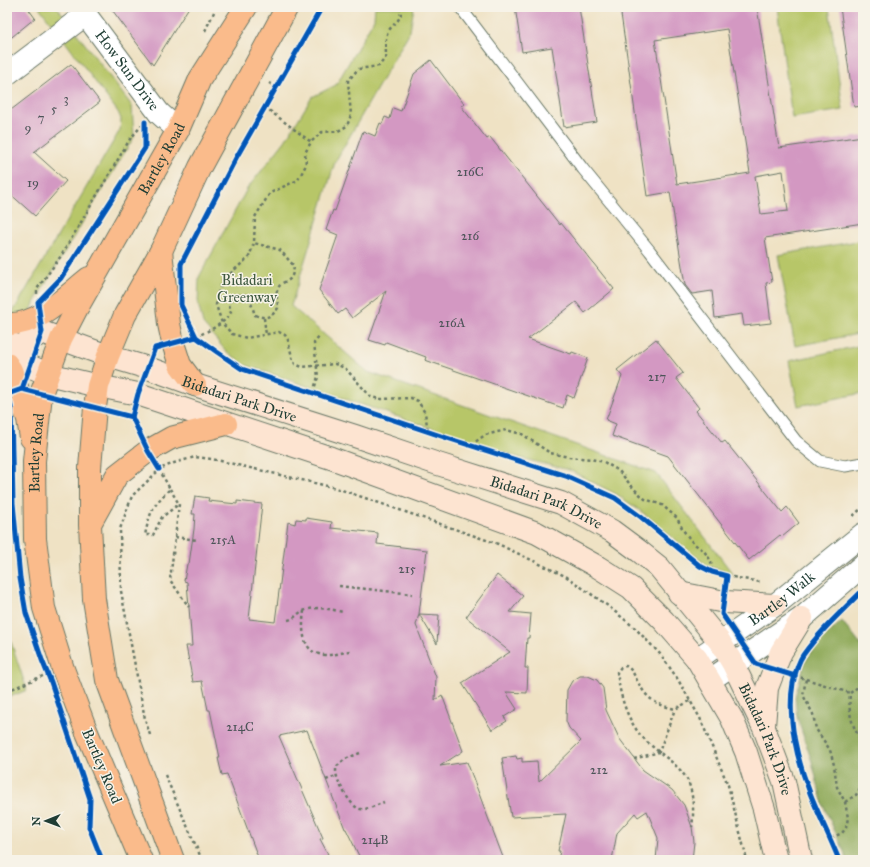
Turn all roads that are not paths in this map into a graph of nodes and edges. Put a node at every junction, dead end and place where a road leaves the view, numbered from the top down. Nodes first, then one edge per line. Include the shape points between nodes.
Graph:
1 (246, 7) edge
2 (287, 7) edge
3 (460, 7) edge
4 (82, 11) edge
5 (7, 74) edge
6 (178, 130) junction
7 (161, 251) junction
8 (98, 271) junction
9 (7, 324) edge
10 (61, 339) junction
11 (13, 344) edge
12 (108, 356) junction
13 (7, 364) edge
14 (48, 374) junction
15 (195, 385) junction
16 (98, 386) junction
17 (226, 424) junction
18 (34, 461) junction
19 (863, 463) edge
20 (90, 525) junction
21 (855, 527) edge
22 (863, 565) edge
23 (659, 567) junction
24 (631, 588) junction
25 (679, 593) junction
26 (775, 605) junction
27 (802, 618) junction
28 (720, 642) junction
29 (697, 659) junction
30 (733, 664) junction
31 (710, 680) junction
32 (764, 728) junction
33 (141, 860) edge
34 (174, 860) edge
35 (776, 860) edge
36 (801, 860) edge

1 - 6 highway, Bartley Road via 200,79
2 - 7 highway via 200,167
3 - 19 lane via 582,169 650,252 796,441 820,461 845,466
4 - 5 street
4 - 6 street, How Sun Drive via 159,113
6 - 8 highway, Bartley Road
7 - 12 highway via 125,315
7 - 15 highway via 173,343 180,365
8 - 9 highway via 38,309 29,322
8 - 10 highway, Bartley Road
10 - 11 street, Bidadari Park Drive via 42,332
10 - 12 street, Bidadari Park Drive
10 - 14 highway, Bartley Road
11 - 14 street, Bidadari Park Drive via 29,366
12 - 15 street, Bidadari Park Drive
12 - 16 highway
13 - 18 highway via 28,419
14 - 16 street, Bidadari Park Drive
14 - 18 highway, Bartley Road via 41,394
15 - 23 street, Bidadari Park Drive via 561,503 612,531
16 - 17 street, Bidadari Park Drive via 138,394
16 - 20 highway via 90,468
17 - 20 highway via 171,438 148,451 117,475
17 - 24 street, Bidadari Park Drive via 331,458 537,533
18 - 33 highway, Bartley Road via 35,539 44,608 63,669
20 - 34 highway via 94,599 107,680
21 - 26 street, Bartley Walk
22 - 27 street, Bartley Walk
23 - 24 street via 664,584 662,592 650,594
23 - 25 street, Bidadari Park Drive
24 - 29 street, Bidadari Park Drive
25 - 26 street via 724,602
25 - 28 street, Bidadari Park Drive
26 - 28 street, Bartley Walk
27 - 30 street, Bartley Walk
27 - 32 street via 781,652 785,672 767,688
28 - 29 street, Bartley Walk
28 - 30 street, Bidadari Park Drive
29 - 31 street, Bidadari Park Drive
30 - 31 street, Bartley Walk
30 - 32 street, Bidadari Park Drive
31 - 35 street, Bidadari Park Drive via 732,719 746,752 764,809
32 - 36 street, Bidadari Park Drive via 784,781

